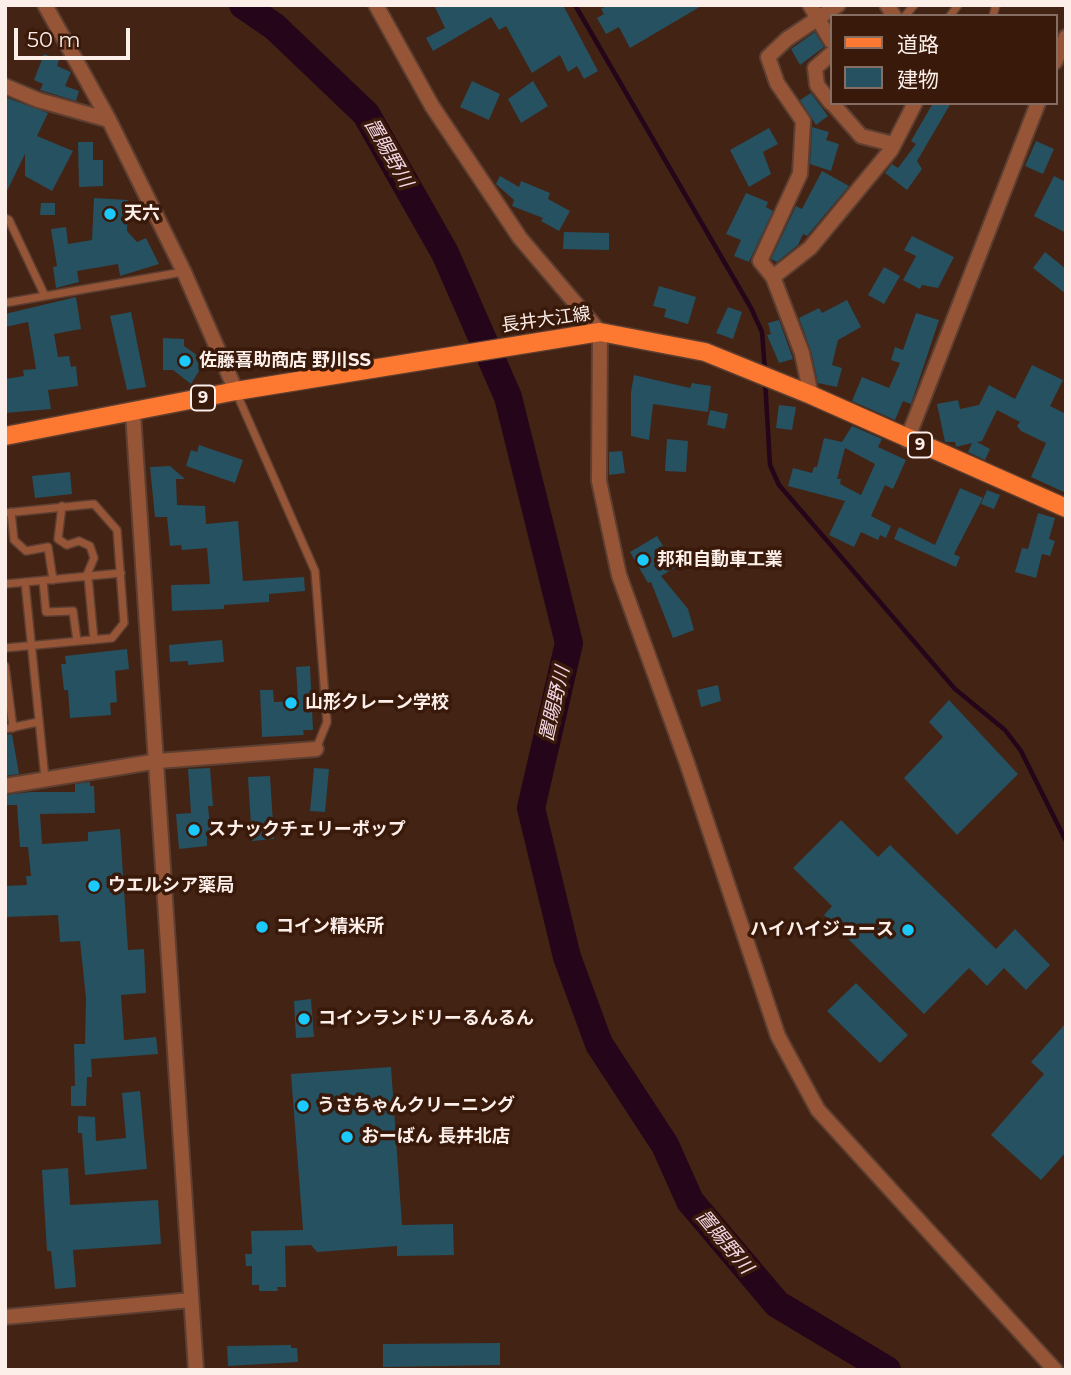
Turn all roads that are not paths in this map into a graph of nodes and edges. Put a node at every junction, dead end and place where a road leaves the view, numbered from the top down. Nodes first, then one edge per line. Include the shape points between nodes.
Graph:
1 (45, 5) edge
2 (376, 5) edge
3 (838, 5) edge
4 (914, 5) edge
5 (814, 11) edge
6 (893, 13) edge
7 (1066, 37) edge
8 (830, 39) edge
9 (830, 55) edge
10 (1057, 57) edge
11 (5, 86) edge
12 (830, 101) edge
13 (834, 105) edge
14 (914, 105) edge
15 (1037, 105) edge
16 (109, 120) junction
17 (893, 144) junction
18 (5, 218) edge
19 (184, 272) junction
20 (772, 277) junction
21 (45, 296) junction
22 (5, 303) edge
23 (600, 332) junction
24 (236, 391) junction
25 (811, 396) junction
26 (133, 413) junction
27 (5, 436) edge
28 (907, 440) junction
29 (62, 506) junction
30 (1066, 508) edge
31 (8, 513) edge
32 (121, 573) junction
33 (87, 576) junction
34 (53, 580) junction
35 (43, 581) junction
36 (25, 582) junction
37 (5, 584) edge
38 (94, 640) junction
39 (76, 641) junction
40 (32, 646) junction
41 (5, 648) edge
42 (5, 666) edge
43 (38, 722) junction
44 (9, 729) edge
45 (316, 749) joint
46 (158, 761) junction
47 (45, 779) junction
48 (5, 786) edge
49 (191, 1300) junction
50 (5, 1317) edge
51 (196, 1370) edge
52 (1055, 1370) edge

1 - 16 street
2 - 23 street via 432,106 520,238
3 - 5 street
4 - 6 lane
5 - 8 street
5 - 20 street via 768,57 777,83 803,121 800,174 760,261
7 - 10 street
9 - 12 street via 815,68 817,85
11 - 16 street
13 - 17 street via 862,136
14 - 17 street
15 - 28 street
16 - 19 street
17 - 20 street via 810,248
18 - 21 lane
19 - 21 lane
19 - 24 street
20 - 25 street via 802,353
21 - 22 lane
23 - 24 main road, 長井大江線 / 9
23 - 25 main road, 長井大江線 / 9 via 705,352
23 - 52 street via 599,481 619,575 778,1036 818,1110
24 - 26 main road, 長井大江線 / 9
24 - 45 lane via 315,571 327,722
25 - 28 main road, 長井大江線 / 9
26 - 27 main road, 長井大江線 / 9
26 - 46 street
28 - 30 main road, 長井大江線 / 9
29 - 31 lane
29 - 32 lane via 94,504 117,530
29 - 33 lane via 58,539 67,545 79,541 90,546 94,558
31 - 34 lane via 14,540 26,551 48,547
32 - 33 lane
32 - 38 lane via 124,622 112,638
33 - 34 lane
33 - 38 lane
34 - 35 lane
35 - 36 lane
35 - 39 lane via 46,612 73,611
36 - 37 lane
36 - 40 lane
38 - 39 lane
39 - 40 lane
40 - 41 lane
40 - 43 lane
42 - 44 lane
43 - 44 lane
43 - 47 lane
45 - 46 street
46 - 47 street
46 - 49 street
47 - 48 street
49 - 50 street
49 - 51 street

